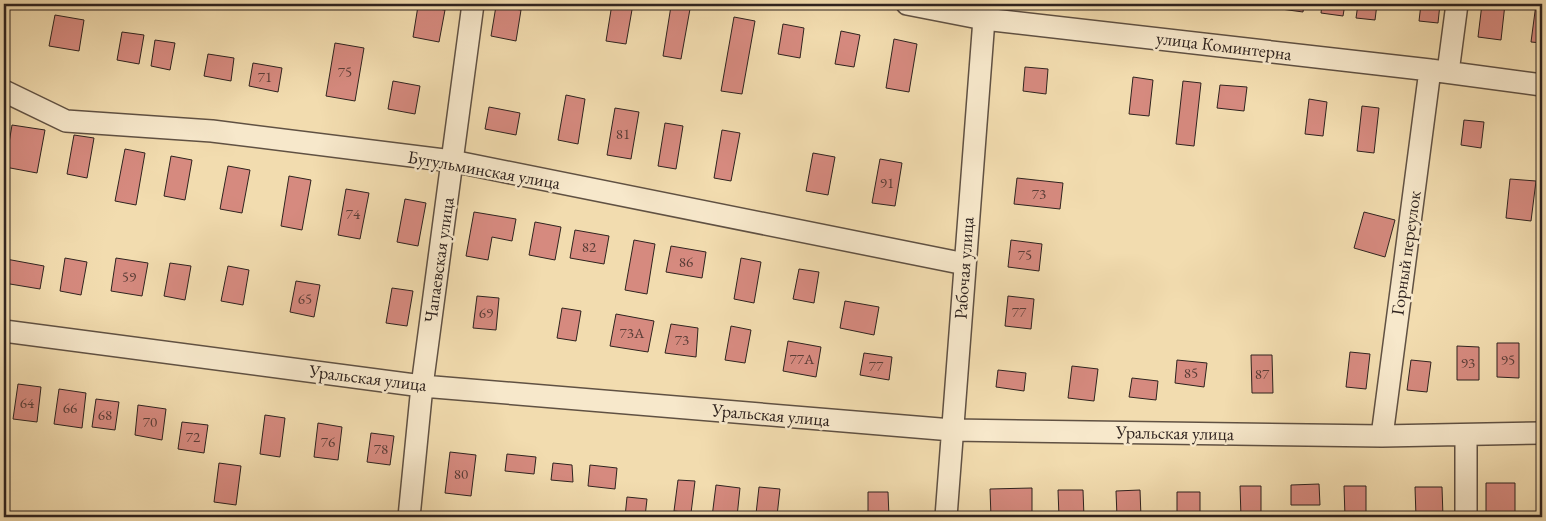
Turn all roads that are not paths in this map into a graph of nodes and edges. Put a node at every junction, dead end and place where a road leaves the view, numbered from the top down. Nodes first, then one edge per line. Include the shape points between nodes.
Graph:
1 (473, 4) edge
2 (907, 4) edge
3 (1457, 4) edge
4 (959, 9) edge
5 (984, 19) junction
6 (1439, 71) junction
7 (1542, 85) edge
8 (4, 91) edge
9 (452, 162) junction
10 (965, 264) junction
11 (4, 330) edge
12 (422, 386) junction
13 (952, 430) junction
14 (1542, 433) edge
15 (1466, 435) junction
16 (1382, 436) junction
17 (409, 517) edge
18 (946, 517) edge
19 (1466, 517) edge

1 - 9 street, Чапаевская улица
2 - 4 street, улица Коминтерна
3 - 6 street, Горный переулок
4 - 5 street, улица Коминтерна
5 - 6 street, улица Коминтерна
5 - 10 street, Рабочая улица
6 - 7 street, улица Коминтерна
6 - 16 street, Горный переулок
8 - 9 street, Бугульминская улица via 66,121 212,131
9 - 10 street, Бугульминская улица
9 - 12 street, Чапаевская улица
10 - 13 street, Рабочая улица
11 - 12 street, Уральская улица
12 - 13 street, Уральская улица
12 - 17 street, Чапаевская улица
13 - 16 street, Уральская улица
13 - 18 street, Рабочая улица
14 - 15 street, Уральская улица
15 - 16 street, Уральская улица
15 - 19 street

